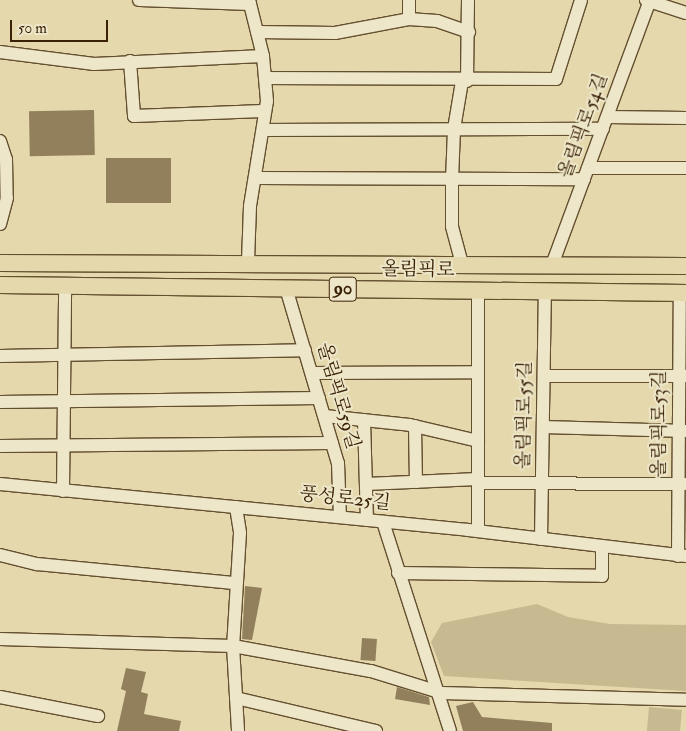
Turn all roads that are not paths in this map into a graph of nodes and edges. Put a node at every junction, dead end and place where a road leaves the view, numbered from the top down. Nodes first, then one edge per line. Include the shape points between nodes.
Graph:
1 (139, 0) edge
2 (409, 0) edge
3 (468, 0) edge
4 (581, 0) edge
5 (649, 0) edge
6 (249, 2) edge
7 (686, 13) edge
8 (409, 19) junction
9 (257, 32) junction
10 (470, 32) junction
11 (0, 52) edge
12 (263, 56) junction
13 (130, 61) junction
14 (265, 78) junction
15 (465, 81) junction
16 (263, 111) junction
17 (607, 117) junction
18 (686, 118) edge
19 (454, 129) junction
20 (603, 129) junction
21 (263, 130) junction
22 (0, 142) edge
23 (686, 168) edge
24 (586, 174) junction
25 (256, 178) junction
26 (452, 181) junction
27 (4, 198) edge
28 (0, 224) edge
29 (248, 261) junction
30 (0, 263) edge
31 (462, 264) junction
32 (552, 264) junction
33 (686, 266) edge
34 (0, 285) edge
35 (65, 285) junction
36 (286, 288) junction
37 (478, 291) junction
38 (546, 292) junction
39 (683, 293) edge
40 (305, 350) junction
41 (64, 355) junction
42 (0, 356) edge
43 (478, 372) junction
44 (312, 373) junction
45 (544, 376) junction
46 (683, 376) edge
47 (319, 398) junction
48 (0, 402) edge
49 (64, 402) junction
50 (325, 416) junction
51 (364, 420) junction
52 (416, 426) junction
53 (543, 427) junction
54 (682, 431) edge
55 (478, 441) junction
56 (332, 443) junction
57 (0, 446) edge
58 (64, 446) junction
59 (478, 481) junction
60 (542, 481) junction
61 (416, 482) junction
62 (0, 484) edge
63 (366, 484) junction
64 (682, 484) edge
65 (63, 491) junction
66 (236, 507) junction
67 (340, 517) junction
68 (367, 520) junction
69 (383, 522) junction
70 (478, 531) junction
71 (541, 539) junction
72 (602, 547) junction
73 (0, 555) edge
74 (682, 556) edge
75 (398, 573) junction
76 (236, 583) junction
77 (0, 639) edge
78 (233, 646) junction
79 (442, 693) junction
80 (0, 697) edge
81 (236, 698) junction
82 (686, 700) edge
83 (98, 716) dead end
84 (238, 731) edge
85 (376, 731) edge
86 (450, 731) edge

1 - 6 street
2 - 8 street
3 - 10 street
4 - 15 street via 556,79
5 - 7 street
5 - 17 street, 올림픽로54길
6 - 9 street
8 - 9 street via 335,33
8 - 10 street via 437,21
9 - 12 street
10 - 15 street
11 - 13 street via 94,64
12 - 13 street
12 - 14 street
13 - 16 street via 134,116
14 - 15 street
14 - 16 street
15 - 19 street
16 - 21 street
17 - 18 street
17 - 20 street, 올림픽로54길
19 - 20 street
19 - 21 street
19 - 26 street
20 - 24 street, 올림픽로54길
21 - 25 street
22 - 27 street via 6,159
23 - 24 street
24 - 26 street
24 - 32 street, 올림픽로54길
25 - 26 street
25 - 29 street via 247,232
26 - 31 street via 452,226
27 - 28 street
29 - 30 main road, 올림픽로 / 90
29 - 31 main road, 올림픽로 / 90
31 - 32 main road, 올림픽로 / 90
32 - 33 main road, 올림픽로 / 90
34 - 35 main road, 올림픽로 / 90
35 - 36 main road, 올림픽로 / 90
35 - 41 street
36 - 37 main road, 올림픽로 / 90
36 - 40 street, 올림픽로59길
37 - 38 main road, 올림픽로 / 90
37 - 43 street
38 - 39 main road, 올림픽로 / 90
38 - 45 street, 올림픽로55길
39 - 46 street, 올림픽로53길
40 - 41 street
40 - 44 street, 올림픽로59길
41 - 42 street
41 - 49 street
43 - 44 street
43 - 55 street
44 - 47 street, 올림픽로59길
45 - 46 street
45 - 53 street, 올림픽로55길
46 - 54 street, 올림픽로53길
47 - 49 street
47 - 50 street, 올림픽로59길
48 - 49 street
49 - 58 street
50 - 51 street
50 - 56 street, 올림픽로59길
51 - 52 street
51 - 63 street
52 - 55 street
52 - 61 street
53 - 54 street
53 - 60 street, 올림픽로55길
54 - 64 street, 올림픽로53길
55 - 59 street
56 - 58 street
56 - 67 street, 올림픽로59길 via 338,463
57 - 58 street
58 - 65 street
59 - 60 street
59 - 61 street
59 - 70 street
60 - 64 street
60 - 71 street, 올림픽로55길
61 - 63 street
62 - 65 street, 풍성로25길
63 - 68 street
64 - 74 street, 올림픽로53길
65 - 66 street, 풍성로25길
66 - 67 street, 풍성로25길
66 - 76 street via 240,533
67 - 68 street, 풍성로25길
68 - 69 street, 풍성로25길
69 - 70 street, 풍성로25길
69 - 75 street
70 - 71 street, 풍성로25길
71 - 72 street, 풍성로25길
72 - 74 street, 풍성로25길
72 - 75 street via 602,576
73 - 76 street via 37,564
75 - 79 street
76 - 78 street
77 - 78 street
78 - 79 street via 371,671
78 - 81 street
79 - 82 street
79 - 86 street
80 - 83 street
81 - 84 street
81 - 85 street

